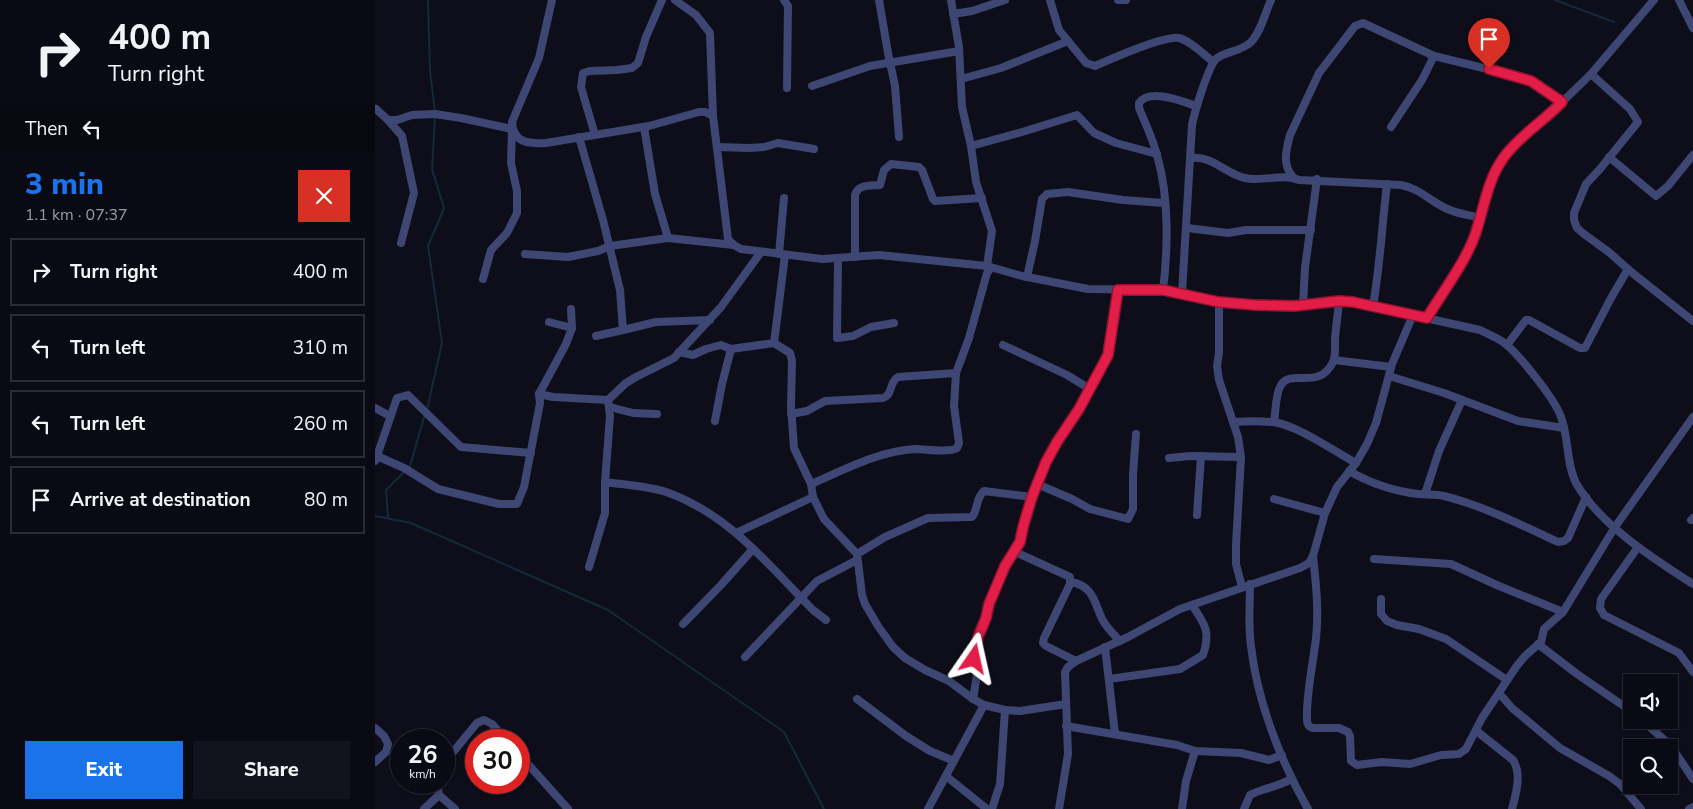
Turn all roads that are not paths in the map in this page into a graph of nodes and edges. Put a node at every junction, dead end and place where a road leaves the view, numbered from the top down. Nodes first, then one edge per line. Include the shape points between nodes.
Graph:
1 (552, 0) edge
2 (662, 0) edge
3 (675, 0) edge
4 (783, 0) edge
5 (879, 0) edge
6 (951, 0) edge
7 (1005, 0) edge
8 (1049, 0) edge
9 (1118, 0) edge
10 (1126, 0) edge
11 (1271, 0) edge
12 (1654, 0) edge
13 (1679, 0) edge
14 (953, 14) junction
15 (1693, 28) edge
16 (1068, 41) junction
17 (959, 51) junction
18 (1434, 56) junction
19 (1213, 62) junction
20 (891, 63) junction
21 (1591, 74) junction
22 (961, 79) junction
23 (813, 86) dead end
24 (787, 88) dead end
25 (1562, 102) junction
26 (1196, 106) junction
27 (376, 108) edge
28 (713, 116) junction
29 (388, 120) junction
30 (1391, 126) dead end
31 (644, 127) junction
32 (512, 128) junction
33 (595, 135) junction
34 (579, 137) junction
35 (899, 137) dead end
36 (971, 146) junction
37 (717, 147) junction
38 (814, 149) dead end
39 (1157, 154) junction
40 (1693, 155) edge
41 (1191, 158) junction
42 (1609, 158) junction
43 (1293, 177) junction
44 (1317, 179) junction
45 (1387, 184) junction
46 (784, 198) dead end
47 (982, 198) junction
48 (1164, 203) junction
49 (1480, 218) junction
50 (1187, 228) junction
51 (1311, 230) junction
52 (669, 238) junction
53 (401, 243) dead end
54 (734, 245) junction
55 (610, 246) junction
56 (761, 252) junction
57 (525, 254) dead end
58 (782, 255) junction
59 (855, 256) junction
60 (838, 258) junction
61 (989, 267) junction
62 (1628, 269) junction
63 (1027, 277) junction
64 (483, 279) dead end
65 (1118, 290) junction
66 (1163, 290) junction
67 (1182, 294) junction
68 (1339, 301) junction
69 (1219, 302) junction
70 (1303, 305) junction
71 (1373, 306) junction
72 (571, 309) dead end
73 (1413, 315) junction
74 (1427, 318) junction
75 (710, 320) junction
76 (1693, 321) edge
77 (549, 322) dead end
78 (894, 323) dead end
79 (572, 328) junction
80 (623, 330) junction
81 (596, 336) dead end
82 (774, 343) junction
83 (1003, 344) dead end
84 (1507, 345) junction
85 (731, 349) junction
86 (679, 352) junction
87 (1334, 360) junction
88 (1391, 367) junction
89 (956, 373) junction
90 (1389, 376) junction
91 (1090, 389) junction
92 (539, 394) junction
93 (1462, 400) junction
94 (609, 404) junction
95 (375, 408) edge
96 (657, 414) dead end
97 (791, 414) junction
98 (390, 416) junction
99 (1693, 417) edge
100 (715, 421) dead end
101 (1234, 422) junction
102 (1274, 422) junction
103 (1689, 426) edge
104 (1564, 428) junction
105 (1136, 434) dead end
106 (531, 453) junction
107 (1201, 456) junction
108 (1241, 457) junction
109 (1169, 458) dead end
110 (376, 459) edge
111 (1356, 463) junction
112 (1349, 471) junction
113 (605, 482) junction
114 (811, 484) junction
115 (1037, 484) junction
116 (1425, 494) junction
117 (1032, 497) junction
118 (1586, 497) junction
119 (813, 498) junction
120 (1274, 499) dead end
121 (1325, 513) junction
122 (1197, 515) dead end
123 (1615, 527) junction
124 (736, 533) junction
125 (1638, 547) junction
126 (753, 549) junction
127 (1015, 552) junction
128 (1313, 556) junction
129 (857, 557) junction
130 (1374, 559) dead end
131 (589, 567) dead end
132 (1071, 582) junction
133 (1693, 584) edge
134 (1246, 586) junction
135 (802, 598) junction
136 (1381, 599) dead end
137 (1192, 605) junction
138 (1563, 612) junction
139 (826, 620) dead end
140 (683, 624) dead end
141 (1120, 641) junction
142 (1538, 644) junction
143 (1105, 647) junction
144 (745, 656) dead end
145 (1076, 661) junction
146 (1693, 672) edge
147 (1109, 679) junction
148 (1507, 680) junction
149 (1499, 693) junction
150 (857, 699) dead end
151 (973, 699) junction
152 (1066, 704) junction
153 (984, 705) junction
154 (1623, 706) edge
155 (1005, 710) junction
156 (1066, 726) junction
157 (375, 728) edge
158 (472, 729) edge
159 (496, 729) edge
160 (1652, 729) edge
161 (1477, 730) junction
162 (1115, 734) junction
163 (465, 738) edge
164 (455, 750) edge
165 (1195, 751) junction
166 (1282, 755) junction
167 (954, 761) junction
168 (375, 762) edge
169 (530, 766) edge
170 (946, 776) junction
171 (1291, 779) junction
172 (1693, 779) edge
173 (439, 795) joint
174 (1693, 807) edge
175 (424, 809) edge
176 (455, 809) edge
177 (568, 809) edge
178 (928, 809) edge
179 (987, 809) edge
180 (992, 809) edge
181 (1059, 809) edge
182 (1182, 809) edge
183 (1244, 809) edge
184 (1308, 809) edge
185 (1512, 809) edge
186 (1641, 809) edge
187 (1689, 809) edge

1 - 32 street via 539,58 514,113
2 - 33 street via 638,63 632,68 583,73 581,87
3 - 28 street via 696,15 710,33
4 - 24 street via 788,6
5 - 20 street
6 - 14 street
7 - 14 street
8 - 16 street via 1056,24
9 - 10 street
11 - 19 street via 1251,42
12 - 21 street
13 - 15 street
14 - 17 street
16 - 19 street via 1086,63 1095,66 1145,45 1177,37
16 - 22 street via 1001,68
17 - 20 street
17 - 22 street
18 - 25 street via 1531,81
18 - 30 street
18 - 43 street via 1363,23 1355,26 1319,73 1290,135 1286,162
19 - 26 street
20 - 23 street via 870,66
20 - 35 street
21 - 25 street
21 - 42 street via 1638,120
22 - 36 street via 962,107
25 - 49 street via 1504,157 1490,184
26 - 39 street via 1157,96 1141,100 1139,108
26 - 41 street
27 - 29 street
28 - 31 street via 699,112
28 - 37 street
29 - 32 street via 435,114
29 - 53 street via 402,136 414,193
31 - 33 street
31 - 52 street via 655,194
32 - 34 street via 521,140 529,144
32 - 64 street via 511,163 517,190 517,213 507,233 491,250
33 - 34 street
34 - 55 street
36 - 39 street via 1077,115 1094,133
36 - 47 street via 976,182
37 - 38 street via 750,148 778,143
37 - 54 street via 728,239
39 - 48 street
40 - 42 street via 1656,196
41 - 43 street via 1207,159 1247,179
41 - 50 street
42 - 62 street via 1586,184 1574,220 1577,228
43 - 44 street
44 - 45 street
44 - 51 street
45 - 49 street via 1414,188 1450,210
45 - 71 street
46 - 58 street
47 - 59 street via 935,201 919,167 891,164 884,170 880,185 856,190
47 - 61 street via 991,231
48 - 63 street via 1068,192 1047,194 1042,199
48 - 66 street via 1167,250
49 - 74 street via 1467,253
50 - 51 street via 1228,233
50 - 67 street
51 - 70 street
52 - 54 street
52 - 55 street
54 - 56 street
55 - 57 street via 568,258
55 - 80 street via 620,290
56 - 58 street
56 - 75 street
58 - 60 street
58 - 82 street
59 - 60 street
59 - 61 street
60 - 78 street via 837,338
61 - 63 street
61 - 89 street
62 - 76 street
62 - 84 street via 1585,348 1529,320
63 - 65 street via 1088,289
65 - 66 street
65 - 91 street via 1109,349
66 - 67 street
67 - 69 street
68 - 70 street
68 - 71 street
68 - 87 street
69 - 70 street
69 - 101 street via 1217,366
71 - 73 street
72 - 79 street
73 - 74 street
73 - 88 street
74 - 84 street via 1480,330
75 - 80 street via 656,322
75 - 86 street
77 - 79 street
79 - 92 street
80 - 81 street
82 - 85 street
82 - 97 street via 790,353 792,361
83 - 91 street
84 - 104 street via 1552,397
85 - 86 street via 721,345 693,355
85 - 100 street
86 - 94 street via 675,358 626,383
87 - 88 street
87 - 102 street via 1328,370 1317,377 1285,380 1279,389
88 - 90 street
89 - 97 street via 897,377 889,394 883,398 825,402
89 - 114 street via 957,448 951,451 913,449 896,452
90 - 93 street
90 - 111 street via 1376,424
91 - 115 street via 1051,451
92 - 94 street
92 - 106 street
93 - 104 street via 1518,421
93 - 116 street
94 - 96 street via 633,413
94 - 113 street
95 - 98 street
97 - 114 street via 794,448
98 - 106 street via 397,398 409,395 461,447
98 - 110 street
99 - 103 street
101 - 102 street
101 - 108 street
102 - 111 street
103 - 123 street
104 - 118 street via 1572,473
105 - 115 street via 1133,509 1128,518 1090,509
106 - 110 street via 517,504 506,505 438,489 404,468
107 - 108 street
107 - 109 street
107 - 122 street
108 - 134 street via 1236,564
111 - 112 street
112 - 116 street via 1376,484
112 - 121 street
113 - 124 street via 667,493 697,505
113 - 131 street via 605,513
114 - 119 street
115 - 117 street
116 - 118 street via 1461,501 1558,542 1568,538
117 - 127 street
117 - 129 street via 984,491 971,517 928,518 885,537
118 - 123 street
119 - 124 street
119 - 129 street via 824,519
120 - 121 street
121 - 128 street
123 - 125 street
123 - 138 street
124 - 126 street
125 - 133 street
125 - 146 street via 1601,599 1600,608 1604,615 1679,653
126 - 135 street
126 - 140 street
127 - 132 street via 1069,576
127 - 151 street via 991,597 978,637 974,659 978,669
128 - 134 street via 1309,564
128 - 161 street via 1318,604 1309,691 1307,722 1310,727 1339,728 1348,732 1351,761 1357,764 1410,764 1441,755 1459,754 1467,749
129 - 135 street via 817,581
129 - 151 street via 865,604 893,647 925,670 949,680
130 - 138 street via 1451,564
132 - 141 street via 1088,588 1109,631
132 - 145 street via 1043,643
134 - 137 street
134 - 166 street via 1254,670
135 - 139 street
135 - 144 street
136 - 148 street via 1381,614 1387,621 1445,639
137 - 141 street
137 - 147 street via 1203,621 1208,640 1203,655 1180,669
138 - 142 street via 1544,629
141 - 143 street
142 - 148 street
142 - 154 street
143 - 145 street
143 - 147 street
145 - 152 street via 1065,672
147 - 162 street
148 - 149 street
149 - 161 street
149 - 186 street via 1560,748 1620,784
150 - 167 street via 906,736
151 - 153 street
152 - 155 street
152 - 156 street
153 - 155 street
153 - 167 street
155 - 180 street via 1000,784
156 - 162 street
156 - 181 street via 1068,754
157 - 168 street via 388,744 386,752
158 - 159 street via 484,720
160 - 172 street via 1671,746
161 - 185 street via 1516,765
162 - 165 street
163 - 164 street
165 - 166 street via 1241,753 1269,760
165 - 182 street via 1185,781
166 - 171 street
167 - 170 street
169 - 177 street
170 - 178 street
170 - 179 street
171 - 183 street via 1250,795
171 - 184 street
173 - 175 street
173 - 176 street
174 - 187 street

